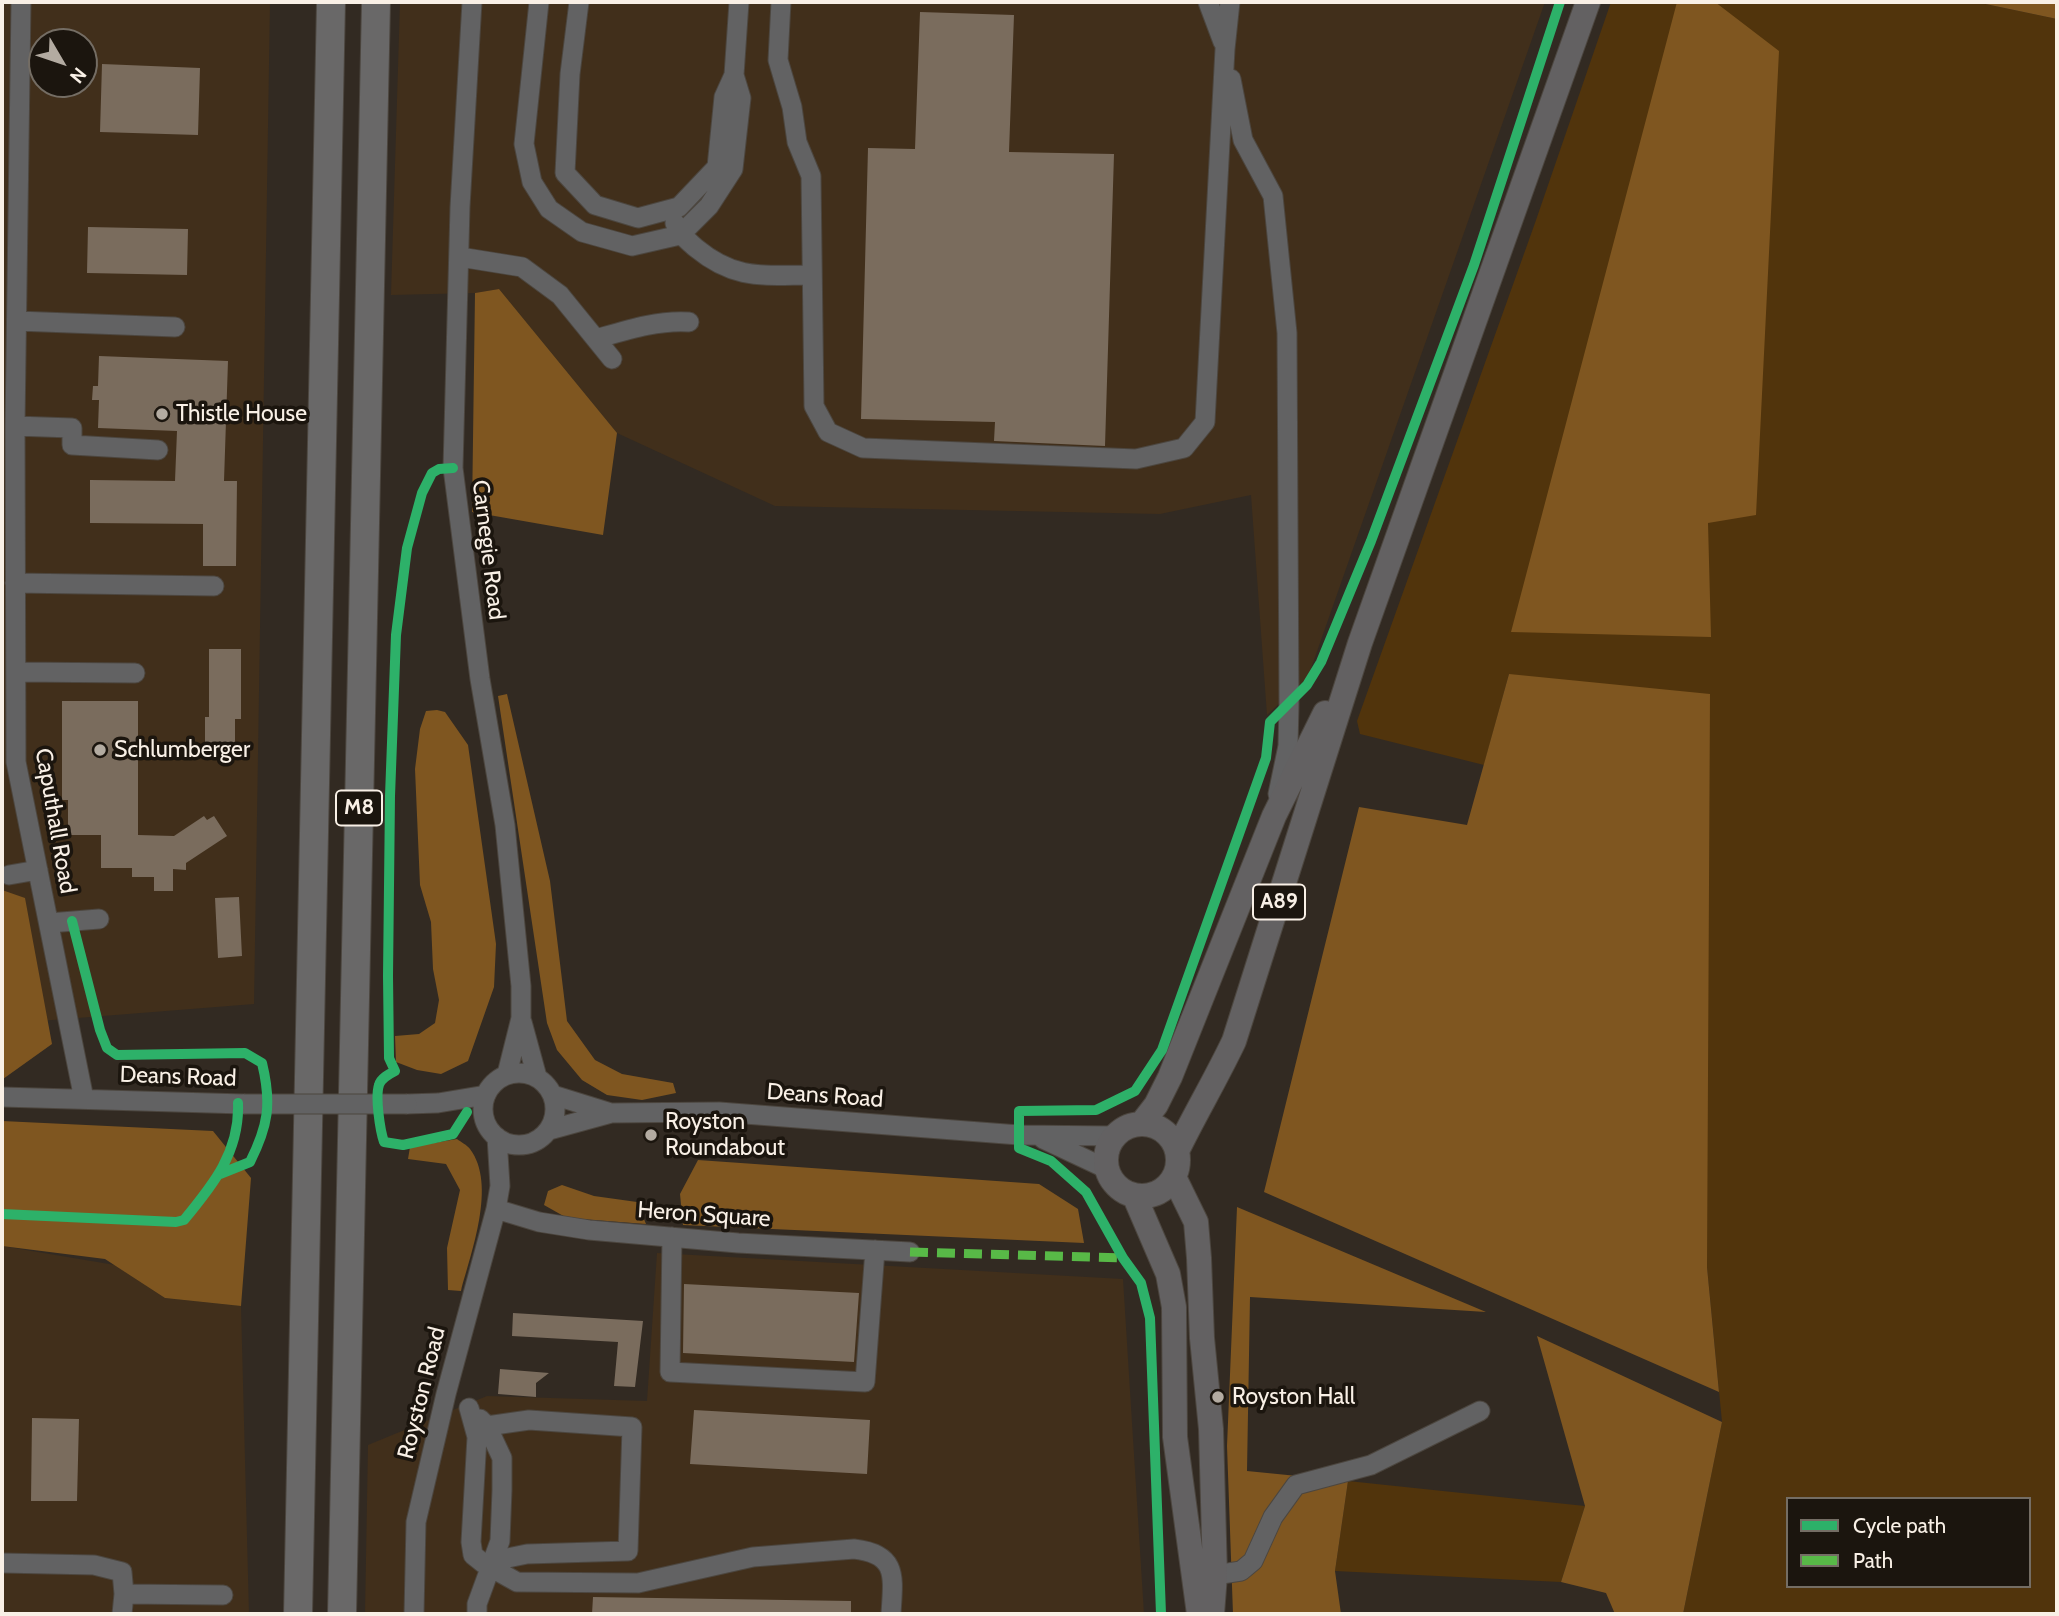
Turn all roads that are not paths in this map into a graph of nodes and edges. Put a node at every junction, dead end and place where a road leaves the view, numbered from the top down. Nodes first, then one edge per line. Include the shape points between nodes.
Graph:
1 (21, 2) edge
2 (331, 2) edge
3 (376, 2) edge
4 (472, 2) edge
5 (539, 2) edge
6 (579, 2) edge
7 (739, 2) edge
8 (781, 2) edge
9 (1208, 2) edge
10 (1230, 2) edge
11 (1588, 2) edge
12 (1225, 49) junction
13 (734, 75) junction
14 (669, 210) junction
15 (680, 235) junction
16 (460, 257) junction
17 (812, 275) junction
18 (17, 321) junction
19 (689, 322) dead end
20 (175, 327) dead end
21 (596, 338) junction
22 (612, 359) dead end
23 (15, 425) junction
24 (158, 450) dead end
25 (15, 583) junction
26 (214, 586) dead end
27 (1360, 643) junction
28 (16, 672) junction
29 (135, 673) dead end
30 (1274, 816) junction
31 (38, 870) junction
32 (9, 875) dead end
33 (99, 919) dead end
34 (49, 923) junction
35 (521, 1018) junction
36 (508, 1074) junction
37 (537, 1077) junction
38 (486, 1095) junction
39 (553, 1095) junction
40 (2, 1097) edge
41 (84, 1099) junction
42 (438, 1104) junction
43 (611, 1113) junction
44 (485, 1119) junction
45 (1142, 1123) junction
46 (548, 1130) junction
47 (1035, 1136) junction
48 (1114, 1136) junction
49 (497, 1137) junction
50 (523, 1145) junction
51 (1177, 1152) junction
52 (1107, 1170) junction
53 (1174, 1177) junction
54 (500, 1186) junction
55 (1134, 1195) junction
56 (496, 1209) junction
57 (672, 1237) junction
58 (875, 1250) junction
59 (910, 1252) dead end
60 (446, 1394) junction
61 (469, 1408) junction
62 (1480, 1411) dead end
63 (487, 1426) junction
64 (2, 1563) edge
65 (492, 1565) junction
66 (1215, 1575) junction
67 (124, 1594) junction
68 (223, 1595) dead end
69 (122, 1614) edge
70 (298, 1614) edge
71 (342, 1614) edge
72 (414, 1614) edge
73 (477, 1614) edge
74 (891, 1614) edge
75 (1199, 1614) edge
76 (1212, 1614) edge

1 - 18 street, Caputhall Road
2 - 70 highway, M8
3 - 71 highway, M8
4 - 16 street, Carnegie Road
5 - 15 street via 524,144 532,182 549,209 582,232 632,246
6 - 14 street via 565,173 595,205 638,218
7 - 13 street
8 - 17 street via 778,60 797,142 811,176
9 - 12 street
10 - 12 street
11 - 27 main road, A89
12 - 17 street via 1205,422 1184,448 1136,459 863,448 828,432 814,406
12 - 30 street via 1243,140 1273,196 1287,333 1288,746
13 - 14 street via 724,97 718,167 679,207
13 - 15 street via 741,98 733,169 709,206
14 - 15 street
15 - 17 street via 728,270 751,275
16 - 21 street via 522,267 560,295
16 - 35 street, Carnegie Road via 453,468 480,679 505,825
18 - 20 street
18 - 23 street, Caputhall Road
19 - 21 street via 649,324
21 - 22 street
23 - 24 street via 72,428 72,445
23 - 25 street, Caputhall Road
25 - 26 street
25 - 28 street, Caputhall Road
27 - 30 main road, A89
27 - 51 main road, A89 via 1234,1041
28 - 29 street
28 - 31 street, Caputhall Road via 16,762
30 - 45 main road, A89 via 1170,1077
31 - 32 street
31 - 34 street, Caputhall Road
33 - 34 street
34 - 41 street, Caputhall Road
35 - 36 street, Carnegie Road
35 - 37 street, Carnegie Road
36 - 37 street
36 - 38 street
37 - 39 street
38 - 42 street, Deans Road
38 - 44 street
39 - 43 street, Deans Road
39 - 46 street via 556,1107
40 - 41 street, Deans Road
41 - 42 street, Deans Road, bridge
42 - 44 street, Deans Road
43 - 46 street, Deans Road
43 - 47 street, Deans Road via 719,1112
44 - 49 street
45 - 48 main road
45 - 51 main road via 1163,1130
46 - 50 street
47 - 48 street, Deans Road
47 - 52 street, Deans Road
48 - 52 main road via 1106,1152
49 - 50 street
49 - 54 street, Royston Road
50 - 54 street, Royston Road
51 - 53 main road, A89
52 - 55 main road via 1115,1184
53 - 55 main road via 1157,1193
53 - 66 main road via 1196,1222 1211,1429
54 - 56 street, Royston Road
55 - 75 main road via 1168,1274 1174,1307 1175,1437
56 - 57 street, Heron Square via 551,1224
56 - 60 street, Royston Road
57 - 58 street, Heron Square
57 - 58 street via 670,1372 865,1382
58 - 59 street, Heron Square
60 - 61 street
60 - 72 street, Royston Road via 416,1522
61 - 63 street
61 - 65 street via 477,1437 471,1542 473,1555
62 - 66 street via 1371,1465 1296,1485 1273,1517 1254,1561 1241,1571
63 - 65 street via 502,1458 500,1541
63 - 65 street via 529,1420 632,1427 628,1550 527,1554
64 - 67 street via 94,1565 122,1572
65 - 73 street
65 - 74 street via 517,1582 638,1583 753,1557 863,1550 886,1560 893,1579
66 - 76 main road
67 - 68 street
67 - 69 street

